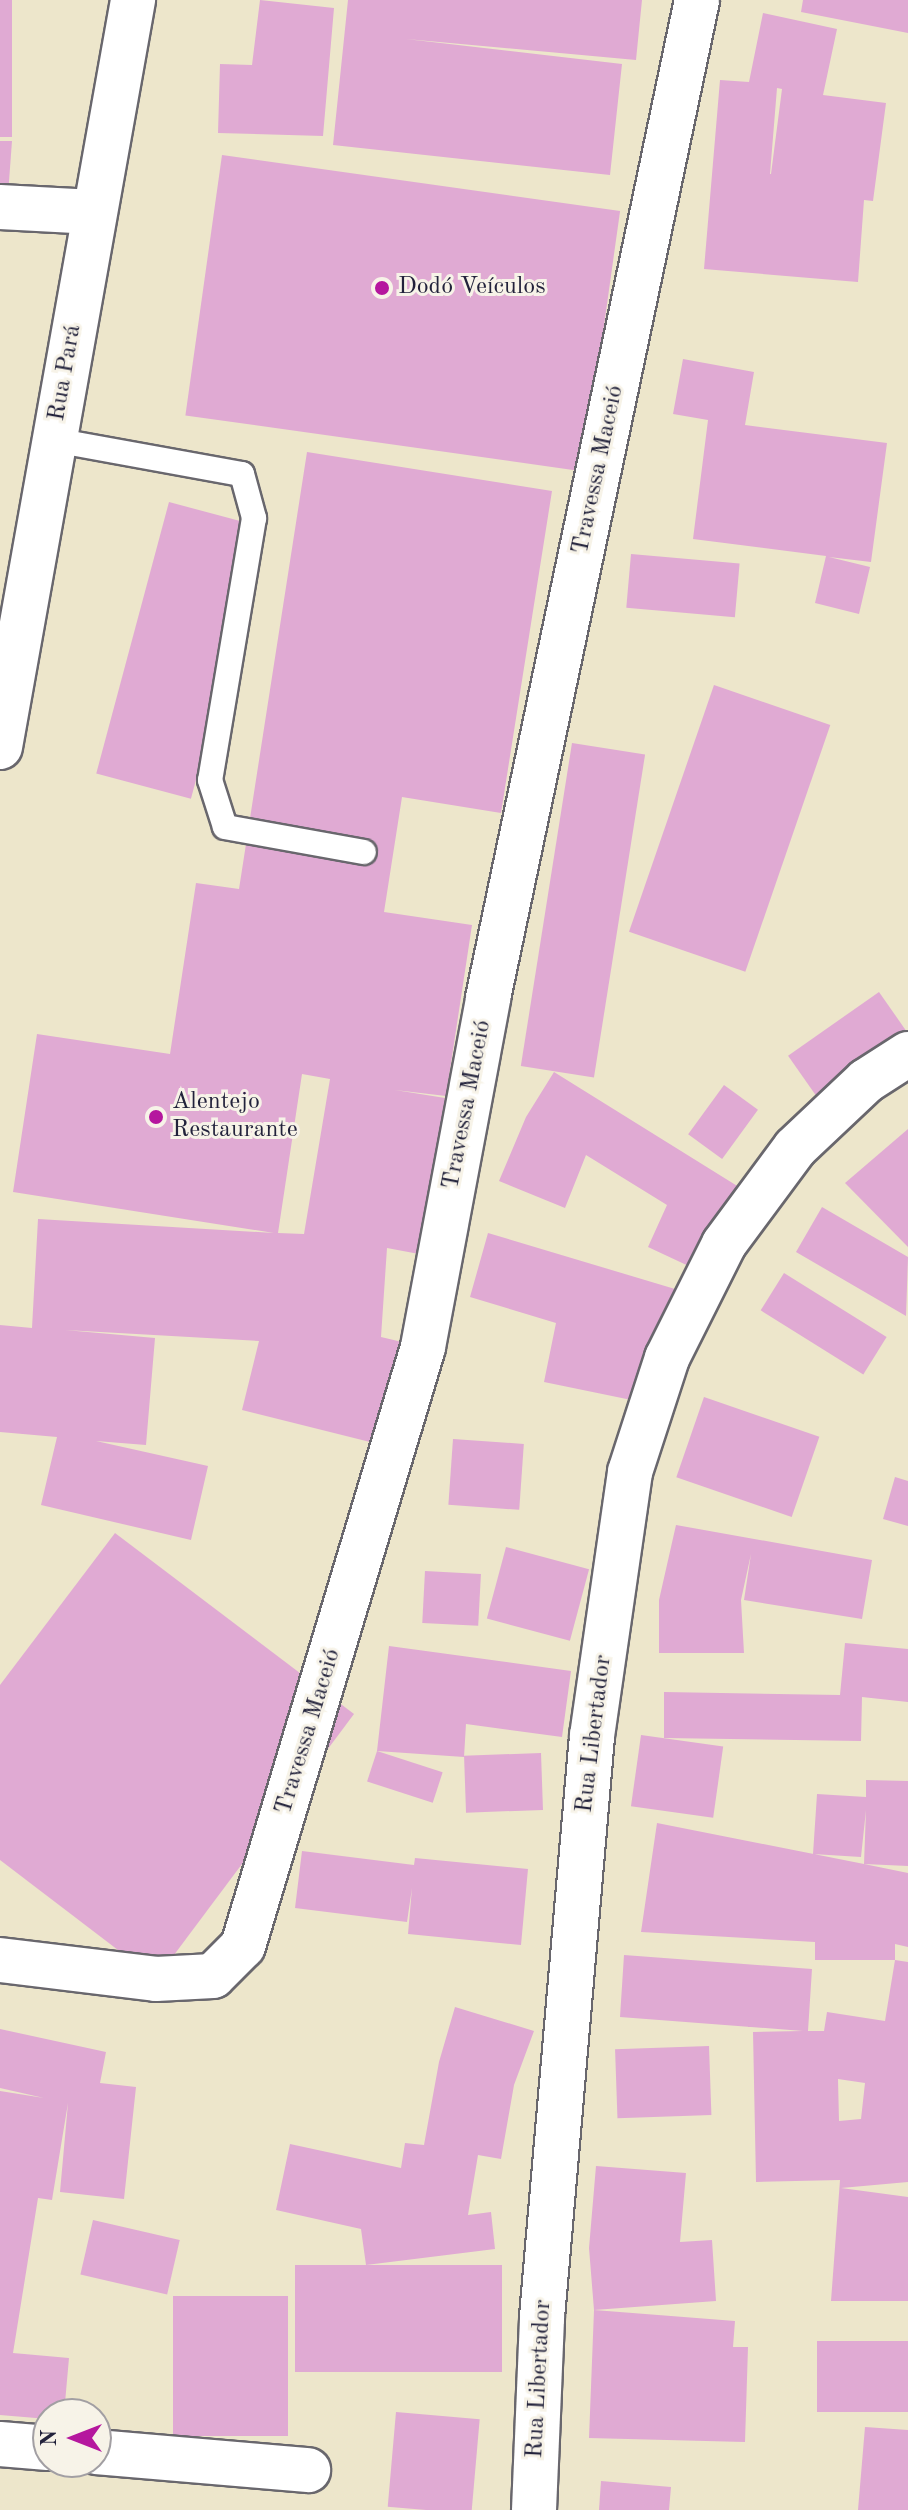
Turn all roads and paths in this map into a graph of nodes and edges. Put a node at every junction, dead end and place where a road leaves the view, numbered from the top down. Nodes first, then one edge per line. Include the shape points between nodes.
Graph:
1 (133, 0) edge
2 (697, 0) edge
3 (0, 207) edge
4 (94, 212) junction
5 (54, 440) junction
6 (3, 721) edge
7 (364, 852) dead end
8 (908, 1054) edge
9 (0, 1960) edge
10 (0, 2444) edge
11 (32, 2447) edge
12 (112, 2453) edge
13 (308, 2470) dead end
14 (534, 2510) edge

1 - 4 street, Rua Pará
2 - 9 street, Travessa Maceió via 488,998 423,1347 243,1946 213,1976 170,1978
3 - 4 street
4 - 5 street, Rua Pará
5 - 6 street, Rua Pará
5 - 7 lane via 242,474 254,518 210,780 221,816 225,827
8 - 14 street, Rua Libertador via 866,1081 795,1148 724,1244 667,1358 630,1472 592,1736 542,2317
10 - 11 street
12 - 13 street

